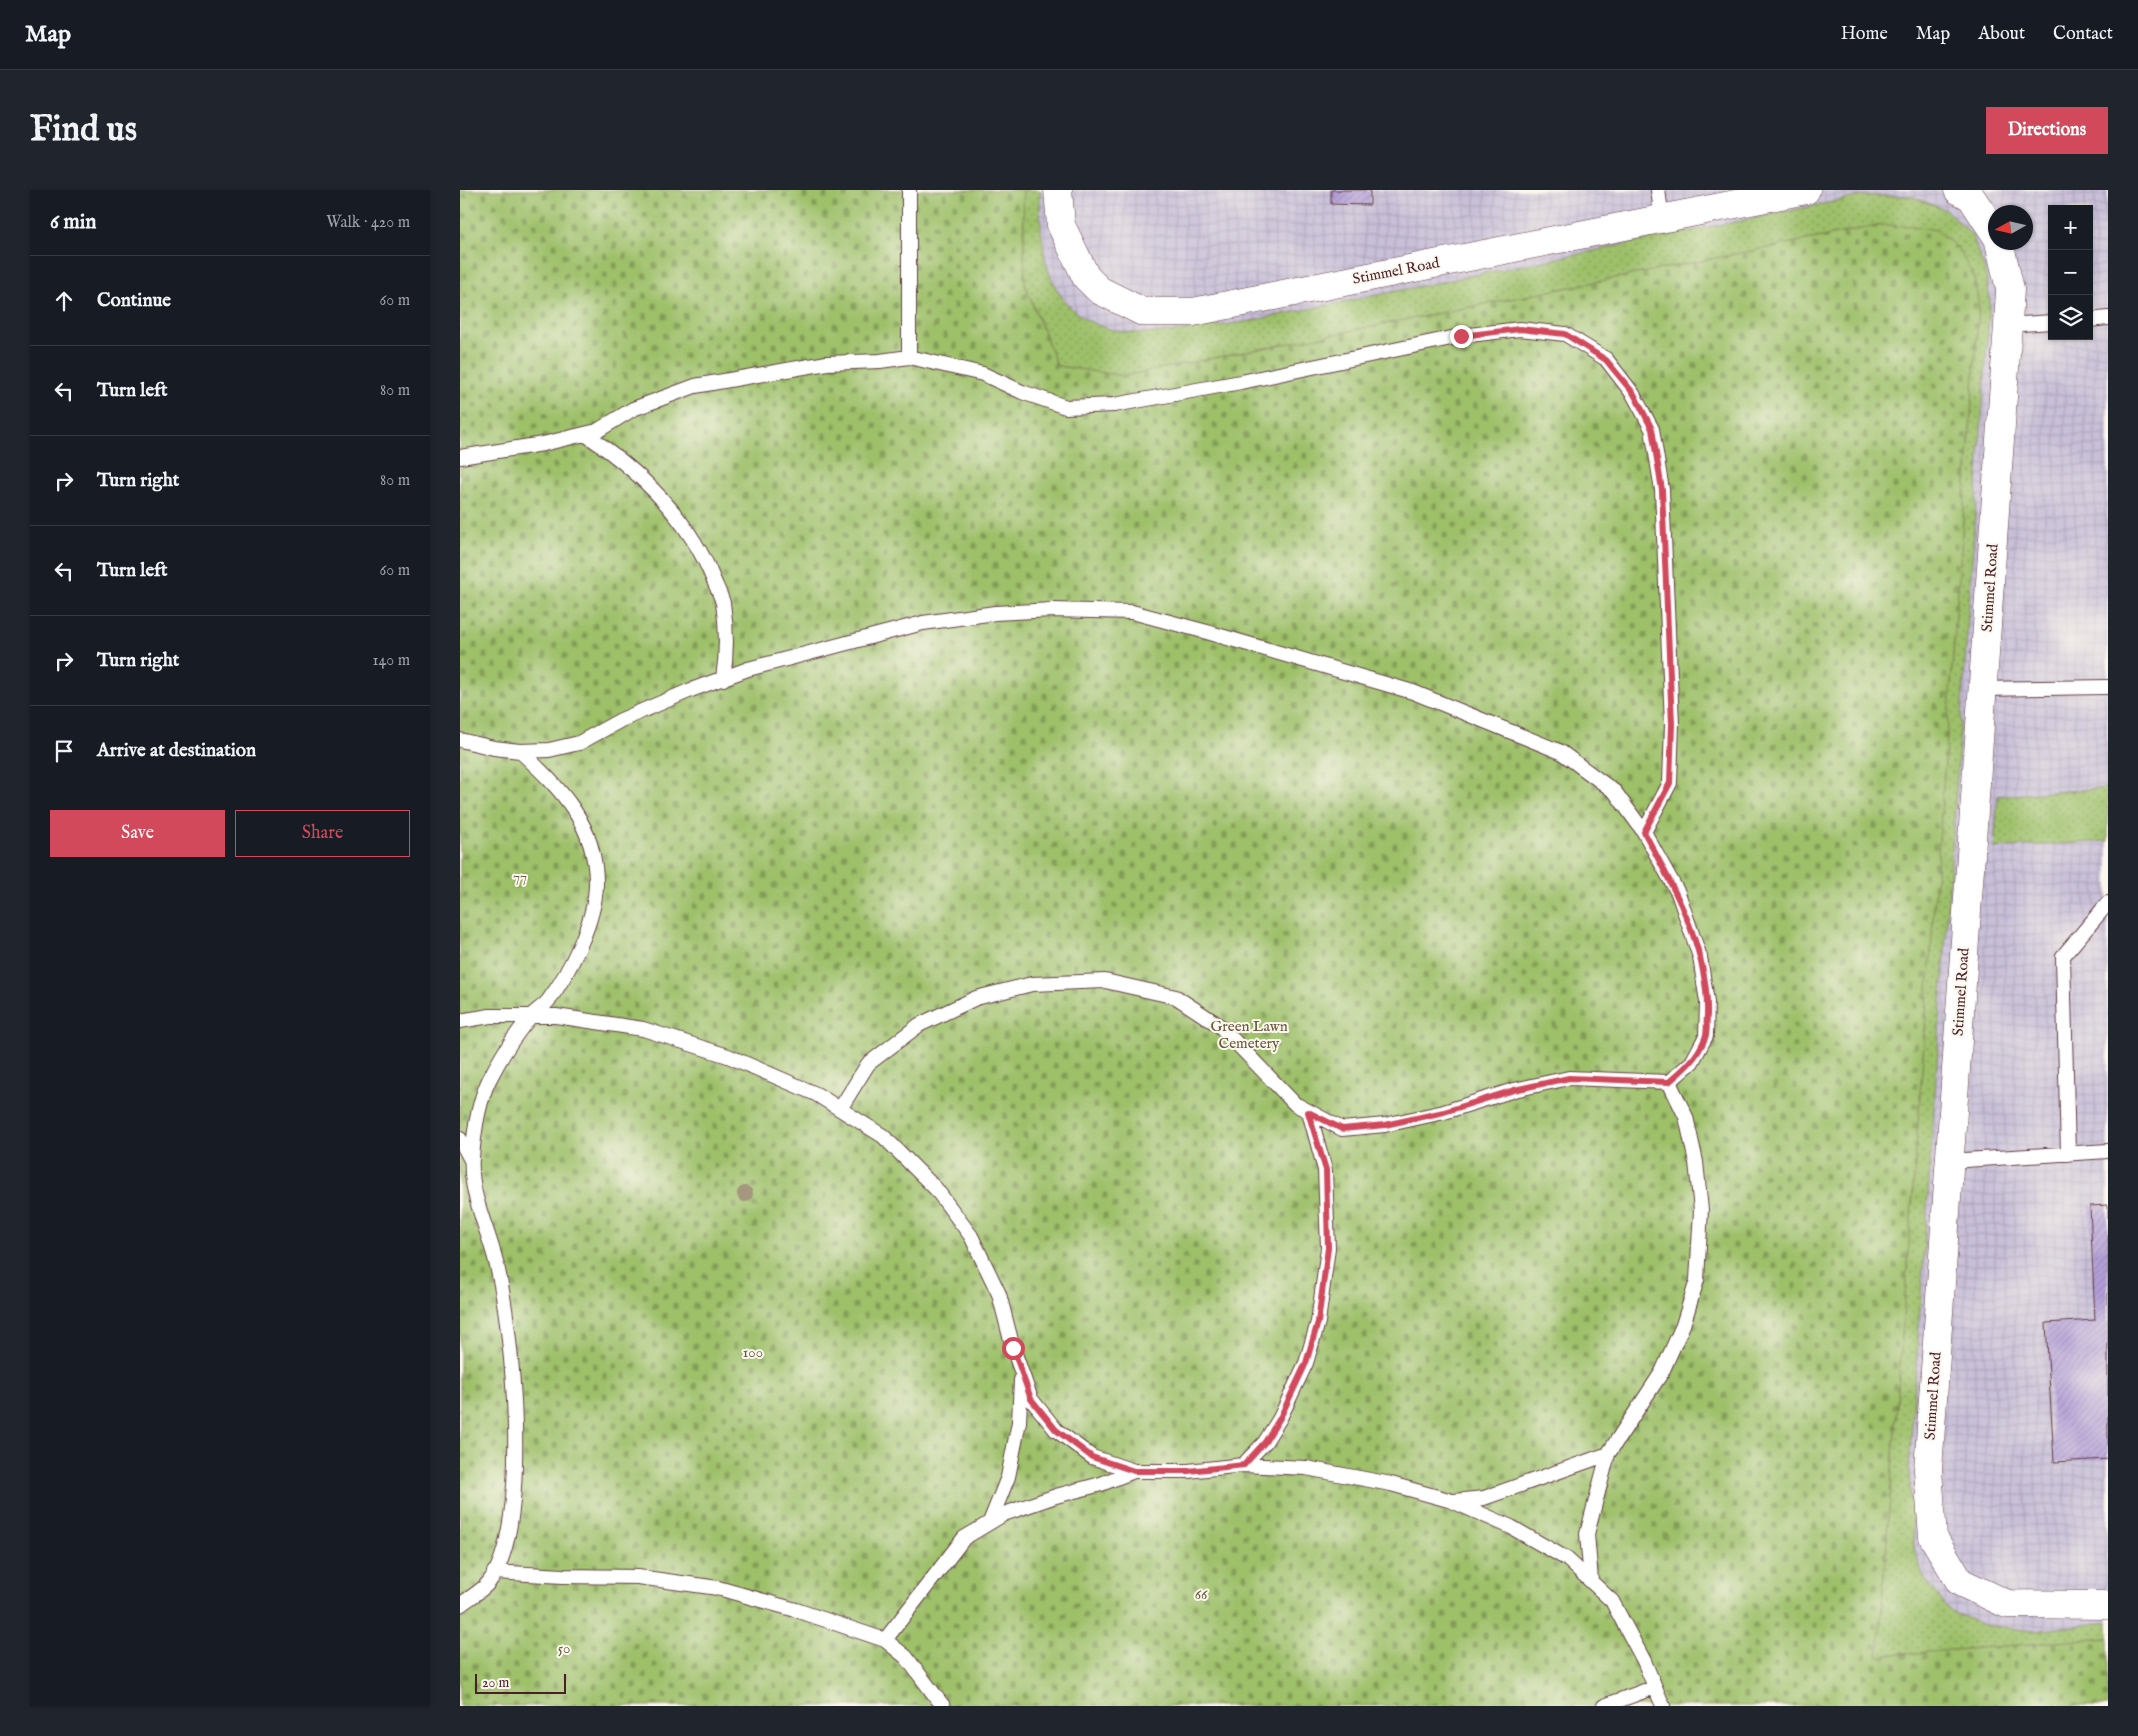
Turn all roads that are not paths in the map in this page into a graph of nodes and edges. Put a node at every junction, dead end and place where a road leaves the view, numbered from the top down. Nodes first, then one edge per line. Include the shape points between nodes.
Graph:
1 (909, 190) edge
2 (1058, 190) edge
3 (1658, 190) edge
4 (1806, 190) edge
5 (1958, 190) edge
6 (1662, 219) junction
7 (1988, 223) edge
8 (2001, 250) edge
9 (2108, 318) edge
10 (2093, 320) edge
11 (2048, 322) edge
12 (2008, 325) junction
13 (909, 357) junction
14 (585, 434) junction
15 (460, 457) edge
16 (722, 679) junction
17 (2108, 687) edge
18 (1982, 689) junction
19 (460, 740) edge
20 (520, 751) junction
21 (1644, 832) junction
22 (2108, 904) edge
23 (531, 1016) junction
24 (460, 1021) edge
25 (1669, 1082) junction
26 (840, 1109) junction
27 (1308, 1112) junction
28 (460, 1139) edge
29 (2108, 1151) edge
30 (2068, 1154) junction
31 (472, 1160) junction
32 (1949, 1161) junction
33 (1021, 1372) junction
34 (1608, 1454) junction
35 (1244, 1465) junction
36 (1134, 1471) junction
37 (1452, 1501) junction
38 (990, 1522) junction
39 (494, 1572) junction
40 (1591, 1580) junction
41 (460, 1605) edge
42 (2108, 1605) edge
43 (885, 1640) junction
44 (1655, 1687) junction
45 (942, 1706) edge
46 (1604, 1706) edge
47 (1663, 1706) edge

1 - 13 lane
2 - 6 street, Stimmel Road via 1061,225 1086,277 1099,290 1143,312 1193,312
3 - 6 lane
4 - 6 street, Stimmel Road
5 - 7 street via 1971,197
8 - 12 street, Stimmel Road via 2010,289
9 - 10 lane
11 - 12 lane
12 - 18 street, Stimmel Road
13 - 14 lane via 827,363 695,386 633,409 597,432
13 - 21 lane via 982,374 1066,407 1114,405 1461,336 1520,329 1565,334 1606,360 1634,394 1652,429 1662,490 1672,724 1670,783
14 - 15 lane
14 - 16 lane via 610,451 653,490 687,529 709,568 722,602 727,650
16 - 20 lane via 621,720 579,743 549,750
16 - 21 lane via 748,669 923,624 995,612 1132,612 1413,692 1561,752 1615,792
17 - 18 lane
18 - 32 street, Stimmel Road
19 - 20 lane
20 - 23 lane via 568,798 587,835 596,887 587,929 571,966 546,1003
21 - 25 lane via 1678,893 1700,957 1707,1002 1706,1036 1692,1062
22 - 30 lane via 2063,956
23 - 24 lane via 490,1016
23 - 26 lane via 556,1016 643,1029 728,1056 816,1094
23 - 31 lane via 489,1081 476,1123
25 - 27 lane via 1569,1078 1514,1090 1444,1112 1385,1125 1342,1129
25 - 34 lane via 1686,1117 1696,1162 1701,1210 1697,1280 1683,1325 1662,1372
26 - 27 lane via 868,1064 919,1025 976,998 1032,984 1105,981 1176,997 1220,1026 1295,1104
26 - 33 lane via 883,1136 936,1189 971,1236 999,1294
27 - 35 lane via 1326,1170 1328,1248 1318,1322 1306,1363 1280,1418 1265,1442
28 - 31 lane
29 - 30 lane
30 - 32 lane
31 - 39 lane via 476,1196 497,1263 508,1333 516,1445 506,1548
32 - 42 street, Stimmel Road via 1928,1470 1933,1537 1960,1582 2006,1604
33 - 36 lane via 1031,1399 1056,1430 1092,1457
33 - 38 lane via 1019,1422 1008,1477
34 - 37 lane via 1484,1498
34 - 40 lane via 1587,1534
35 - 36 lane via 1188,1471
35 - 37 lane via 1306,1468 1391,1484
36 - 38 lane via 1004,1514
37 - 40 lane via 1511,1527 1567,1558
38 - 43 lane via 964,1538
39 - 41 lane via 489,1582
39 - 43 lane via 638,1577 718,1588
40 - 44 lane via 1612,1601
43 - 45 lane via 906,1657
44 - 46 lane
44 - 47 lane

